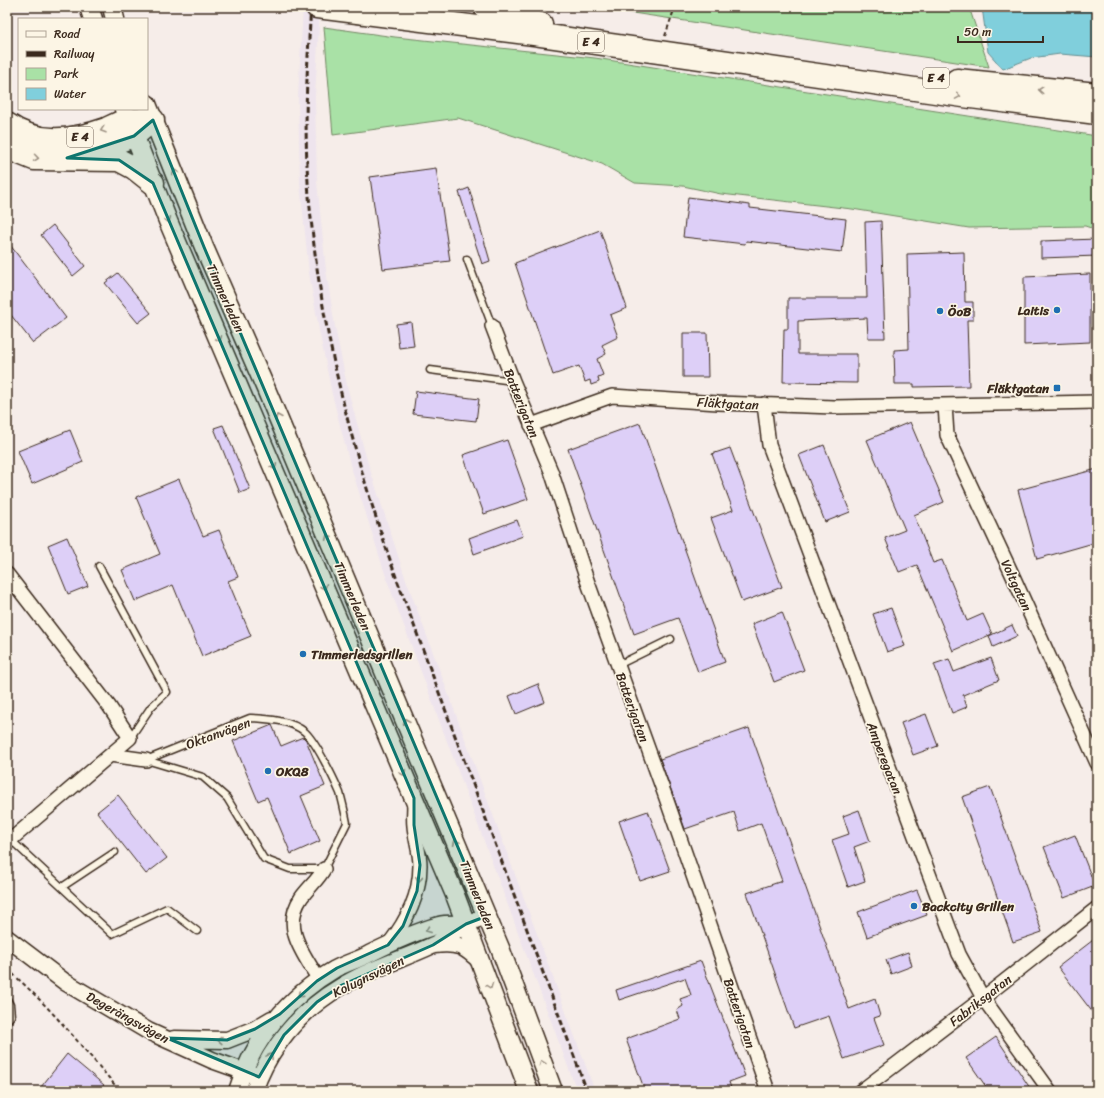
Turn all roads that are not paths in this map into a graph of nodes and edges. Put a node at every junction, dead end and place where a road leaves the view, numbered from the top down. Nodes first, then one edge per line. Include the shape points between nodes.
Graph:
1 (89, 7) edge
2 (112, 7) edge
3 (405, 7) edge
4 (485, 7) edge
5 (324, 8) edge
6 (93, 18) edge
7 (115, 18) edge
8 (541, 24) junction
9 (1097, 94) edge
10 (150, 112) edge
11 (1091, 114) edge
12 (129, 122) edge
13 (7, 124) edge
14 (7, 148) edge
15 (67, 158) junction
16 (153, 183) junction
17 (467, 259) dead end
18 (492, 326) joint
19 (430, 370) dead end
20 (512, 381) junction
21 (1097, 402) edge
22 (764, 404) junction
23 (945, 405) junction
24 (531, 425) junction
25 (99, 566) dead end
26 (7, 574) edge
27 (672, 639) dead end
28 (618, 665) junction
29 (130, 738) junction
30 (110, 755) junction
31 (146, 760) junction
32 (1097, 763) edge
33 (414, 798) junction
34 (9, 841) edge
35 (115, 852) dead end
36 (324, 869) junction
37 (62, 887) junction
38 (1097, 908) edge
39 (487, 916) junction
40 (466, 924) junction
41 (197, 931) dead end
42 (7, 938) edge
43 (388, 945) junction
44 (433, 946) junction
45 (480, 962) junction
46 (319, 980) junction
47 (983, 998) junction
48 (7, 999) edge
49 (280, 1014) junction
50 (7, 1021) edge
51 (167, 1038) junction
52 (252, 1080) edge
53 (237, 1091) edge
54 (529, 1091) edge
55 (553, 1091) edge
56 (768, 1091) edge
57 (861, 1091) edge
58 (1050, 1091) edge

1 - 6 main road
2 - 7 main road
3 - 8 highway, E 4
4 - 8 highway, E 4
5 -> 11 highway, E 4 via 534,34
9 -> 8 highway, E 4 via 984,84
10 - 12 highway, E 4
39 -> 10 main road, Timmerleden via 204,247
12 -> 13 highway, E 4 via 89,135 52,140 36,138
12 - 15 highway, E 4 via 85,154
12 - 16 main road, Timmerleden
14 -> 15 highway, E 4 via 34,159
15 - 16 highway, E 4 via 119,160
16 -> 33 main road, Timmerleden
17 - 18 lane
18 - 20 street, Batterigatan
19 - 20 lane
20 - 24 street, Batterigatan
21 - 23 street, Fläktgatan
22 - 23 street, Fläktgatan via 834,407
22 - 24 street, Fläktgatan via 612,396
22 - 47 street, Amperegatan via 769,445 858,687 959,954
23 - 32 street, Voltgatan via 947,435
24 - 28 street, Batterigatan via 551,471
25 - 29 lane via 167,692 151,707
26 - 29 street via 109,706
27 - 28 lane
28 - 56 street, Batterigatan
29 - 30 street
30 - 31 street, Oktanvägen
30 - 34 street
31 - 36 lane, Oktanvägen via 203,777 227,798 264,859 290,868
31 - 36 lane, Oktanvägen via 250,718 290,724 306,733 320,753 340,794 347,823
33 - 40 main road, Timmerleden
33 -> 43 street, Kolugnsvägen via 414,825 420,865 417,891 411,911
34 - 37 lane
35 - 37 lane
36 - 46 street, Oktanvägen via 301,899 294,914 293,930 297,943
37 - 41 lane via 112,934 167,908
38 - 47 street, Fabriksgatan
39 - 40 street, Kolugnsvägen
55 -> 39 main road, Timmerleden
40 -> 43 street, Kolugnsvägen via 440,925
40 - 44 street, Kolugnsvägen
40 - 45 main road, Timmerleden
42 - 51 street, Degerängsvägen via 65,982 148,1031
43 - 46 street, Kolugnsvägen via 336,968
44 - 45 street, Kolugnsvägen via 452,943 467,949
52 -> 44 street, Kolugnsvägen via 284,1035 317,1002 342,985
45 -> 54 main road, Timmerleden
46 -> 49 street, Kolugnsvägen
47 - 57 street, Fabriksgatan
47 - 58 street, Amperegatan
48 - 50 lane via 11,1016
49 -> 51 street, Kolugnsvägen via 254,1029 227,1040
49 - 52 street, Kolugnsvägen via 258,1044
51 - 52 street, Degerängsvägen
52 - 53 street, Kolugnsvägen

